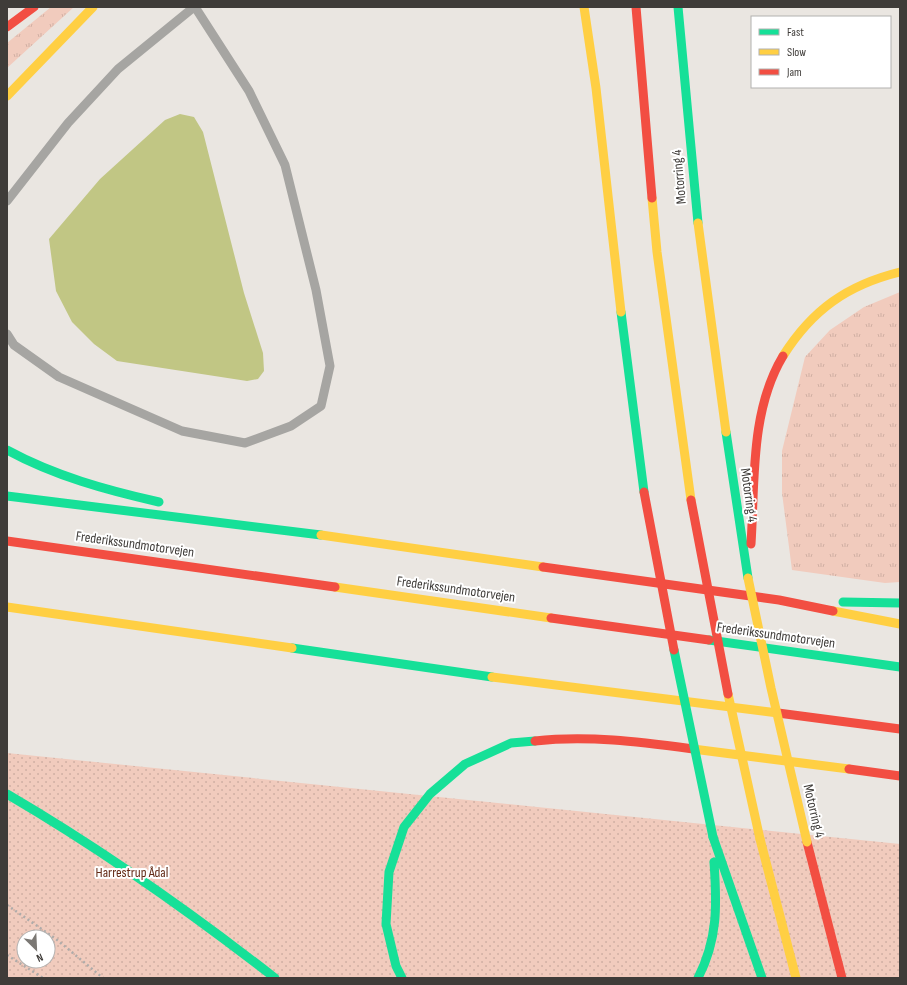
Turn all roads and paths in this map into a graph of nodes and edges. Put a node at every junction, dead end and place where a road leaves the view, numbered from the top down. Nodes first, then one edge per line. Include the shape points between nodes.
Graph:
1 (34, 7) edge
2 (93, 7) edge
3 (195, 7) edge
4 (584, 7) edge
5 (636, 7) edge
6 (678, 7) edge
7 (594, 14) dead end
8 (7, 27) edge
9 (596, 88) junction
10 (7, 96) edge
11 (7, 200) edge
12 (900, 272) edge
13 (7, 334) edge
14 (7, 450) edge
15 (7, 496) edge
16 (169, 504) dead end
17 (199, 510) dead end
18 (283, 529) junction
19 (7, 541) edge
20 (748, 578) junction
21 (778, 600) junction
22 (900, 603) edge
23 (7, 607) edge
24 (900, 624) edge
25 (900, 667) edge
26 (900, 729) edge
27 (900, 776) edge
28 (7, 794) edge
29 (713, 837) junction
30 (7, 905) edge
31 (7, 955) edge
32 (43, 978) edge
33 (103, 978) edge
34 (275, 978) edge
35 (402, 978) edge
36 (698, 978) edge
37 (762, 978) edge
38 (796, 978) edge
39 (842, 978) edge

1 - 8 highway
2 - 10 highway
3 - 11 lane via 118,69 68,123
3 - 13 lane via 249,91 285,165 316,290 330,366 321,406 291,426 245,442 182,431 59,377 14,345
4 - 9 highway
5 - 38 highway, Motorring 4, bridge via 657,252 691,500 724,675 760,839
6 - 20 highway, Motorring 4 via 700,247
7 - 9 highway
9 - 29 highway, bridge via 609,216 644,492 677,668
12 - 20 highway via 875,278 841,295 812,317 793,340 776,369 764,406 756,452
14 - 16 highway via 43,470 69,480
15 - 18 highway
17 - 18 highway
18 - 21 highway
19 - 25 highway, Frederikssundmotorvejen
20 - 39 highway, Motorring 4, bridge via 807,842
21 - 22 highway
21 - 24 highway
23 - 26 highway via 472,674
27 - 35 highway via 620,739 560,738 511,744 465,764 430,794 404,827 389,872 386,924 396,966
28 - 34 highway via 123,867
29 - 36 highway via 716,899 714,940
29 - 37 highway
30 - 33 path via 56,939
31 - 32 path

